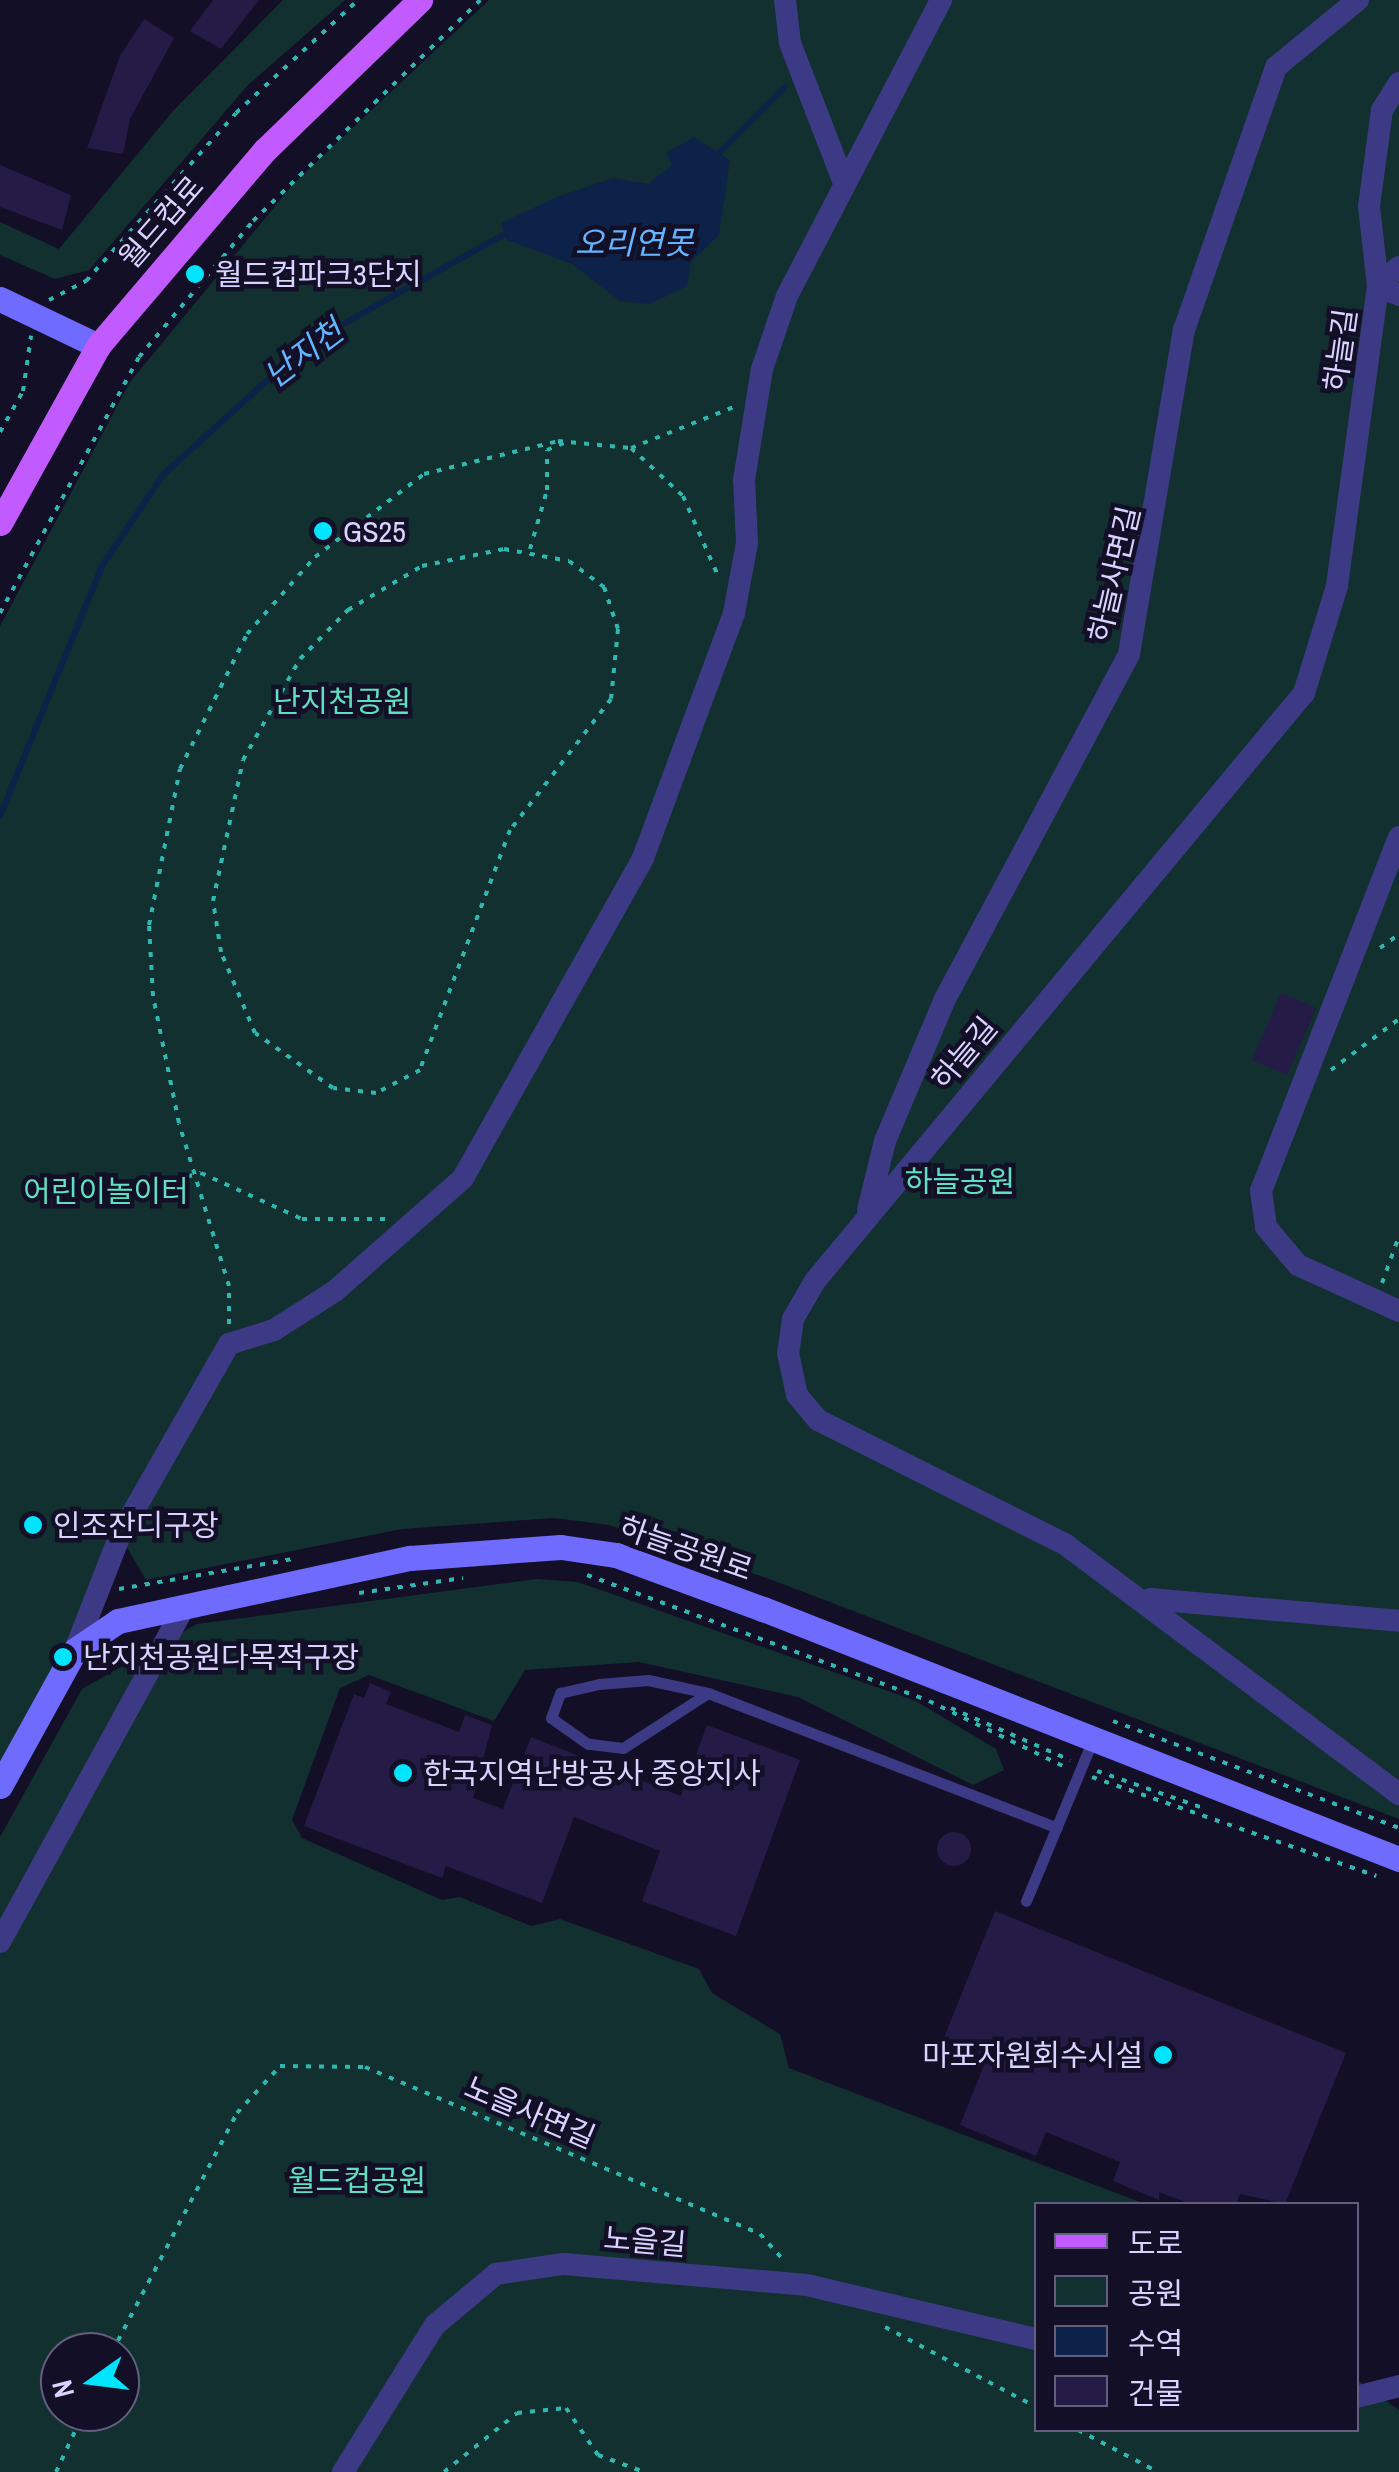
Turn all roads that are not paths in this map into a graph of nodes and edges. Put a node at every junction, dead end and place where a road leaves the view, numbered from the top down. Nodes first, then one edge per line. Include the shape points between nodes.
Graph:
1 (420, 0) edge
2 (785, 0) edge
3 (941, 0) edge
4 (1358, 0) edge
5 (1399, 83) edge
6 (842, 180) junction
7 (1399, 268) edge
8 (1389, 291) edge
9 (0, 300) edge
10 (98, 346) junction
11 (0, 523) edge
12 (1399, 838) edge
13 (866, 1218) junction
14 (1399, 1311) edge
15 (1150, 1599) junction
16 (184, 1606) junction
17 (1399, 1621) edge
18 (75, 1650) junction
19 (708, 1693) junction
20 (1093, 1740) junction
21 (0, 1786) edge
22 (1399, 1794) edge
23 (1057, 1828) junction
24 (1396, 1867) edge
25 (1026, 1901) dead end
26 (0, 1942) edge
27 (1034, 2339) edge
28 (1399, 2386) edge
29 (1359, 2395) edge
30 (343, 2472) edge

1 - 10 main road, 월드컵로 via 265,150
2 - 6 street via 790,43
3 - 6 street via 906,82
4 - 13 street, 하늘사면길 via 1276,67 1184,330 1129,654 944,999 884,1140
5 - 8 street, 하늘길 via 1382,110 1370,206
6 - 18 street via 787,296 757,397 734,613 643,858 462,1178 334,1291 274,1330 229,1344 120,1535
7 - 8 street
8 - 13 street, 하늘길 via 1337,586 1304,693
9 - 10 street
10 - 11 main road, 월드컵로
12 - 14 street via 1261,1191 1266,1228 1298,1265
13 - 15 street, 하늘길 via 793,1319 788,1353 798,1394 818,1420 1066,1545
15 - 17 street
15 - 22 street, 하늘길
16 - 18 street, 하늘공원로 via 118,1620
16 - 20 street, 하늘공원로 via 410,1558 561,1548 616,1555
16 - 26 street
18 - 21 street, 하늘공원로
19 - 19 lane via 648,1680 598,1684 560,1694 551,1718 588,1744 623,1748
19 - 23 lane
20 - 23 lane
20 - 24 street, 하늘공원로
23 - 25 lane
27 - 30 street, 노을길 via 807,2286 563,2264 496,2274 436,2324
28 - 29 street

